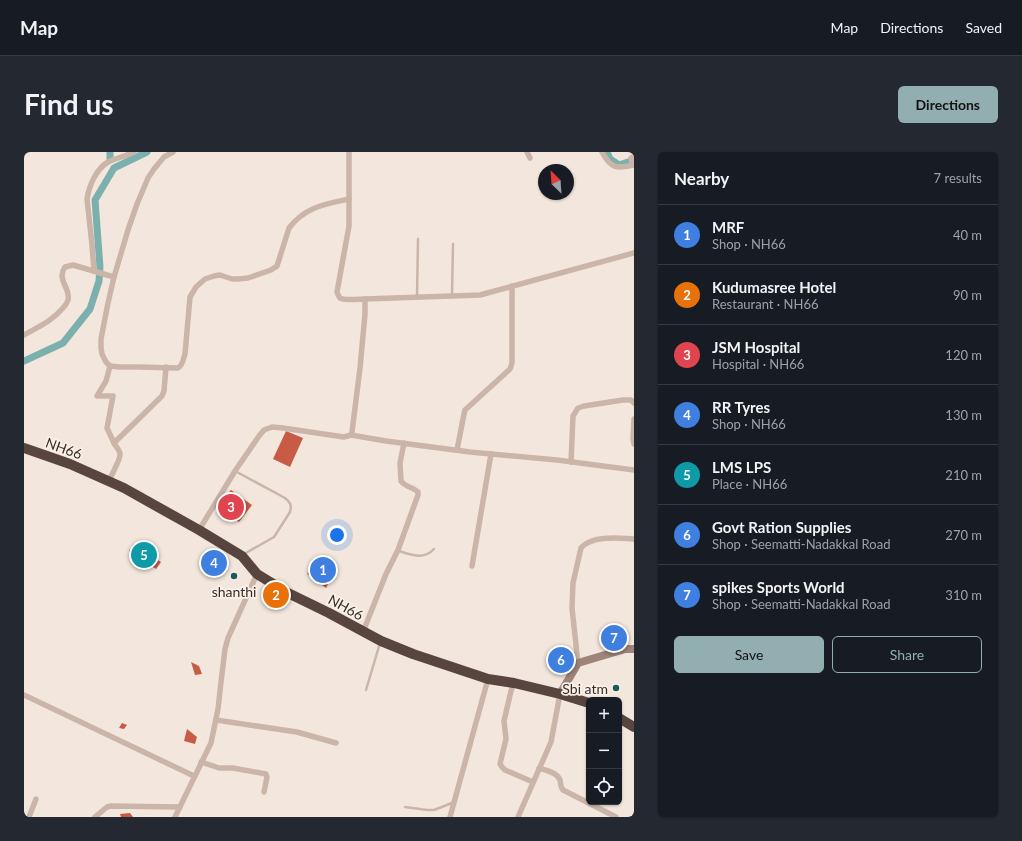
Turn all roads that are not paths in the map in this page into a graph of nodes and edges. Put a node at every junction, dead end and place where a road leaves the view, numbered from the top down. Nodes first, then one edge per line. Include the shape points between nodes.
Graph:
1 (134, 152) edge
2 (173, 152) edge
3 (349, 152) edge
4 (527, 152) edge
5 (602, 152) edge
6 (530, 158) dead end
7 (633, 162) edge
8 (349, 199) junction
9 (418, 239) dead end
10 (453, 244) dead end
11 (634, 253) edge
12 (95, 271) junction
13 (114, 277) junction
14 (512, 286) junction
15 (452, 296) junction
16 (416, 297) junction
17 (365, 299) junction
18 (24, 335) edge
19 (110, 366) junction
20 (166, 367) junction
21 (634, 403) edge
22 (634, 419) edge
23 (351, 434) junction
24 (114, 443) junction
25 (404, 443) junction
26 (634, 444) edge
27 (24, 448) edge
28 (457, 450) junction
29 (491, 454) junction
30 (571, 462) junction
31 (634, 470) edge
32 (235, 471) junction
33 (108, 481) junction
34 (199, 530) junction
35 (634, 539) edge
36 (434, 549) dead end
37 (398, 550) junction
38 (242, 556) junction
39 (472, 566) dead end
40 (257, 574) junction
41 (363, 632) junction
42 (380, 641) junction
43 (634, 649) edge
44 (578, 664) junction
45 (488, 679) junction
46 (514, 683) junction
47 (366, 690) dead end
48 (560, 694) junction
49 (24, 695) edge
50 (586, 702) edge
51 (216, 720) junction
52 (622, 720) edge
53 (634, 726) edge
54 (336, 743) dead end
55 (201, 762) junction
56 (540, 768) junction
57 (194, 776) junction
58 (533, 782) junction
59 (264, 792) dead end
60 (36, 799) dead end
61 (455, 802) junction
62 (180, 807) junction
63 (404, 808) dead end
64 (29, 817) edge
65 (95, 817) edge
66 (175, 817) edge
67 (450, 817) edge
68 (518, 817) edge
69 (616, 817) edge

1 - 12 street via 107,163 98,172 89,189 87,199
2 - 13 street via 158,163 148,178 128,230
3 - 8 street
4 - 6 street
5 - 7 street via 614,167
8 - 17 street via 349,226 337,292 340,298
8 - 20 street via 317,206 293,223 289,228 277,266 271,270 248,278 214,276 200,283 190,297 183,362 178,368
9 - 16 lane
10 - 15 lane
11 - 14 street
12 - 13 street
12 - 18 street via 73,266 65,267 62,280 68,293 67,303 57,315
13 - 19 street via 101,340 102,354
14 - 15 street via 480,295
14 - 28 street via 510,369 465,410
15 - 16 street
16 - 17 street
17 - 23 street via 354,426
19 - 20 street
19 - 24 street via 106,381 97,396 112,396 107,428
20 - 24 street via 162,396
21 - 30 street via 631,400 623,400 578,408 573,416
22 - 26 street
23 - 25 street
23 - 32 street via 344,437 272,427 264,430
24 - 33 street via 120,456
25 - 28 street
25 - 37 street via 400,463 401,481 416,490 418,495
27 - 33 highway, NH66 / NH66
28 - 29 street
29 - 30 street
29 - 39 street
30 - 31 street
32 - 34 street
32 - 38 lane via 285,498 291,504 290,512 274,537
33 - 34 highway, NH66 / NH66
34 - 38 highway, NH66 / NH66
35 - 44 street via 599,539 584,544 581,548 573,583 572,608
36 - 37 lane via 427,555 417,556
37 - 41 street
38 - 40 highway, NH66 / NH66
40 - 41 highway, NH66 / NH66
40 - 51 street via 228,638
41 - 42 highway, NH66 / NH66
42 - 45 highway, NH66 / NH66
42 - 47 lane
43 - 44 street via 625,649
44 - 48 street
45 - 46 highway, NH66 / NH66
45 - 61 street
46 - 48 highway, NH66 / NH66
46 - 58 street via 504,721 506,739 500,764 505,770
48 - 50 highway, NH66 / NH66
48 - 56 street via 551,742
49 - 57 street
51 - 54 street via 297,732
51 - 55 street via 211,743
52 - 53 highway
55 - 57 street
55 - 59 street via 219,768 266,774
56 - 58 street
56 - 69 street via 556,774 563,790
57 - 62 street
58 - 68 street
60 - 64 street
61 - 63 lane via 434,810
61 - 67 street
62 - 65 street via 111,806 106,807
62 - 66 street

